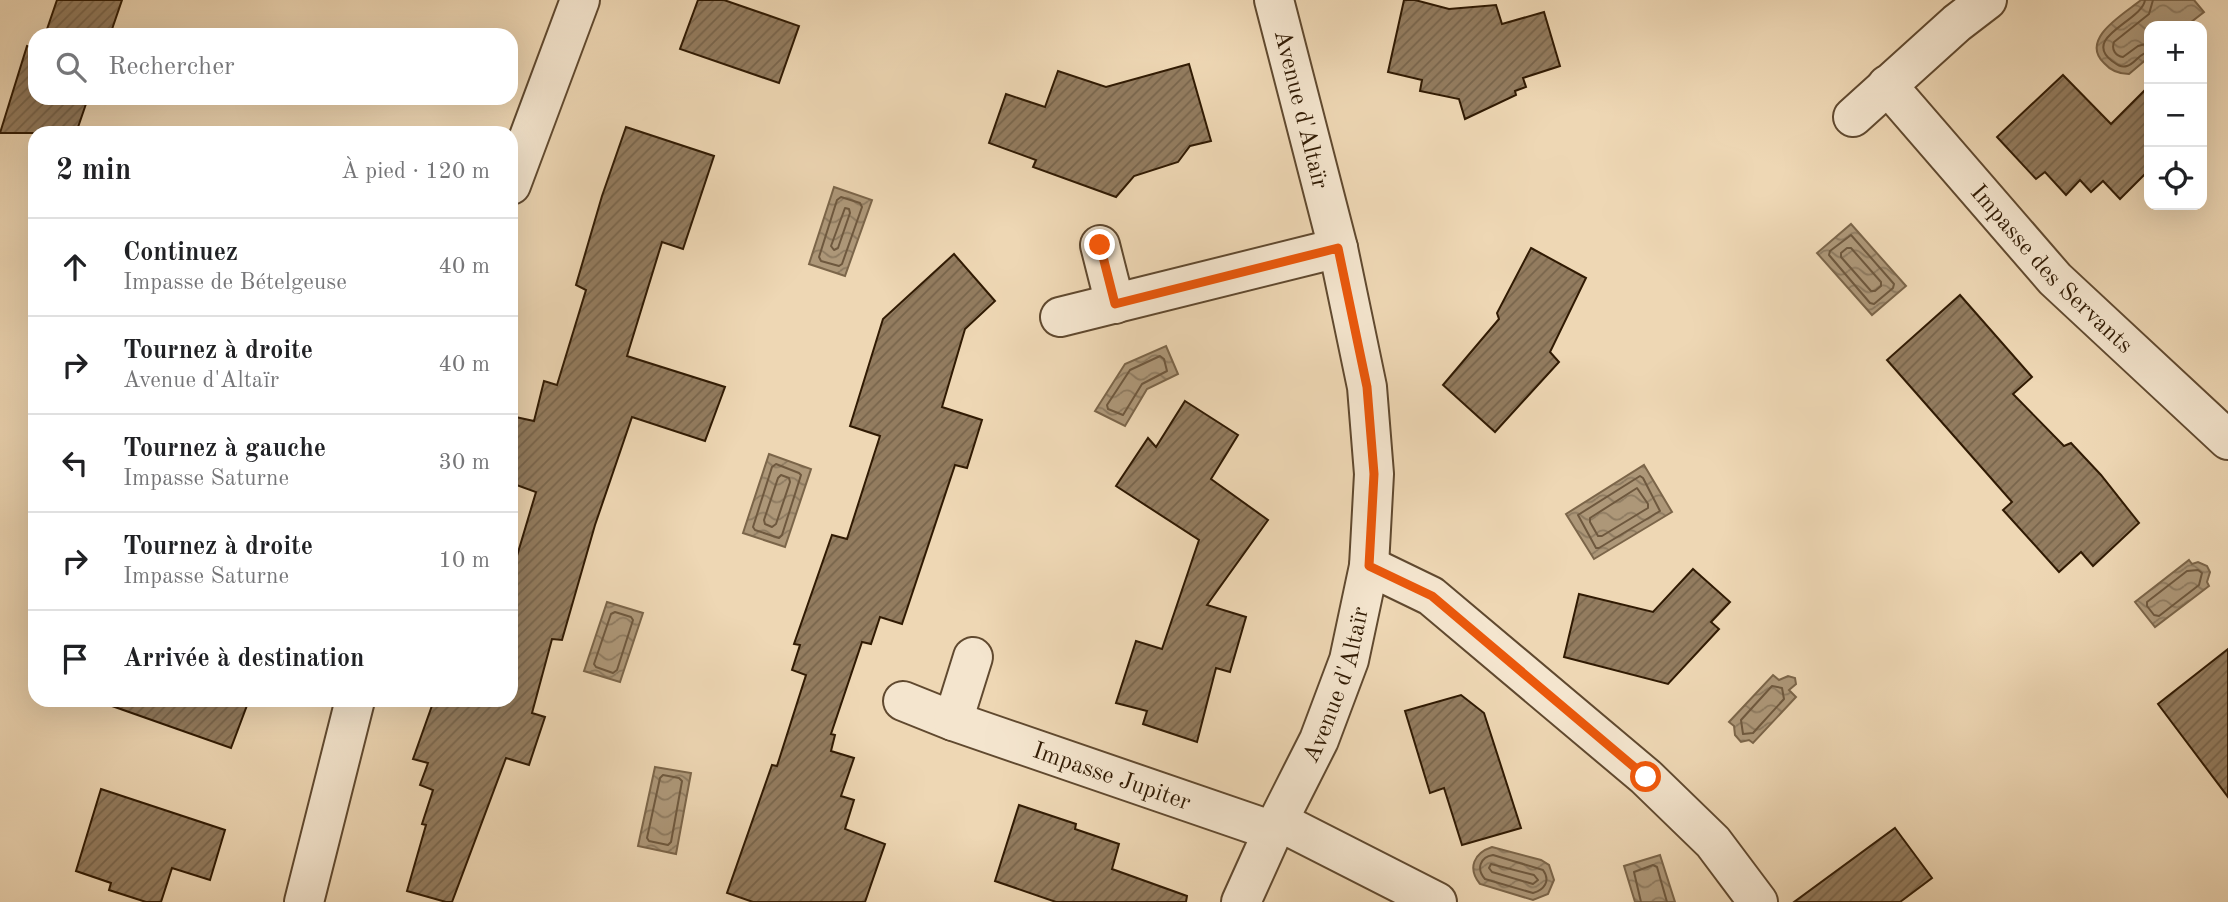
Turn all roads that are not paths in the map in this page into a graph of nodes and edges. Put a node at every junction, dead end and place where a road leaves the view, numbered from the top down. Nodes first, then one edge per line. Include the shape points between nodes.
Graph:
1 (580, 0) edge
2 (1274, 0) edge
3 (1987, 0) edge
4 (1887, 85) junction
5 (1853, 117) dead end
6 (518, 166) edge
7 (1100, 245) dead end
8 (1338, 248) junction
9 (1115, 304) junction
10 (1060, 317) dead end
11 (2228, 440) edge
12 (1369, 566) junction
13 (973, 657) dead end
14 (903, 701) dead end
15 (353, 707) edge
16 (953, 721) junction
17 (1275, 826) junction
18 (304, 902) edge
19 (1241, 902) edge
20 (1437, 902) edge
21 (1758, 902) edge

1 - 6 street
2 - 8 street, Avenue d'Altaïr
3 - 4 street
4 - 5 street
4 - 11 street, Impasse des Servants via 2055,279
7 - 9 street
8 - 9 street
8 - 12 street, Avenue d'Altaïr via 1368,399 1374,474
9 - 10 street
12 - 17 street, Avenue d'Altaïr via 1349,660 1319,740
12 - 21 street via 1432,596 1646,777 1713,842
13 - 16 street
14 - 16 street, Impasse Jupiter
15 - 18 street
16 - 17 street, Impasse Jupiter
17 - 19 street, Avenue d'Altaïr
17 - 20 street, Impasse Jupiter

